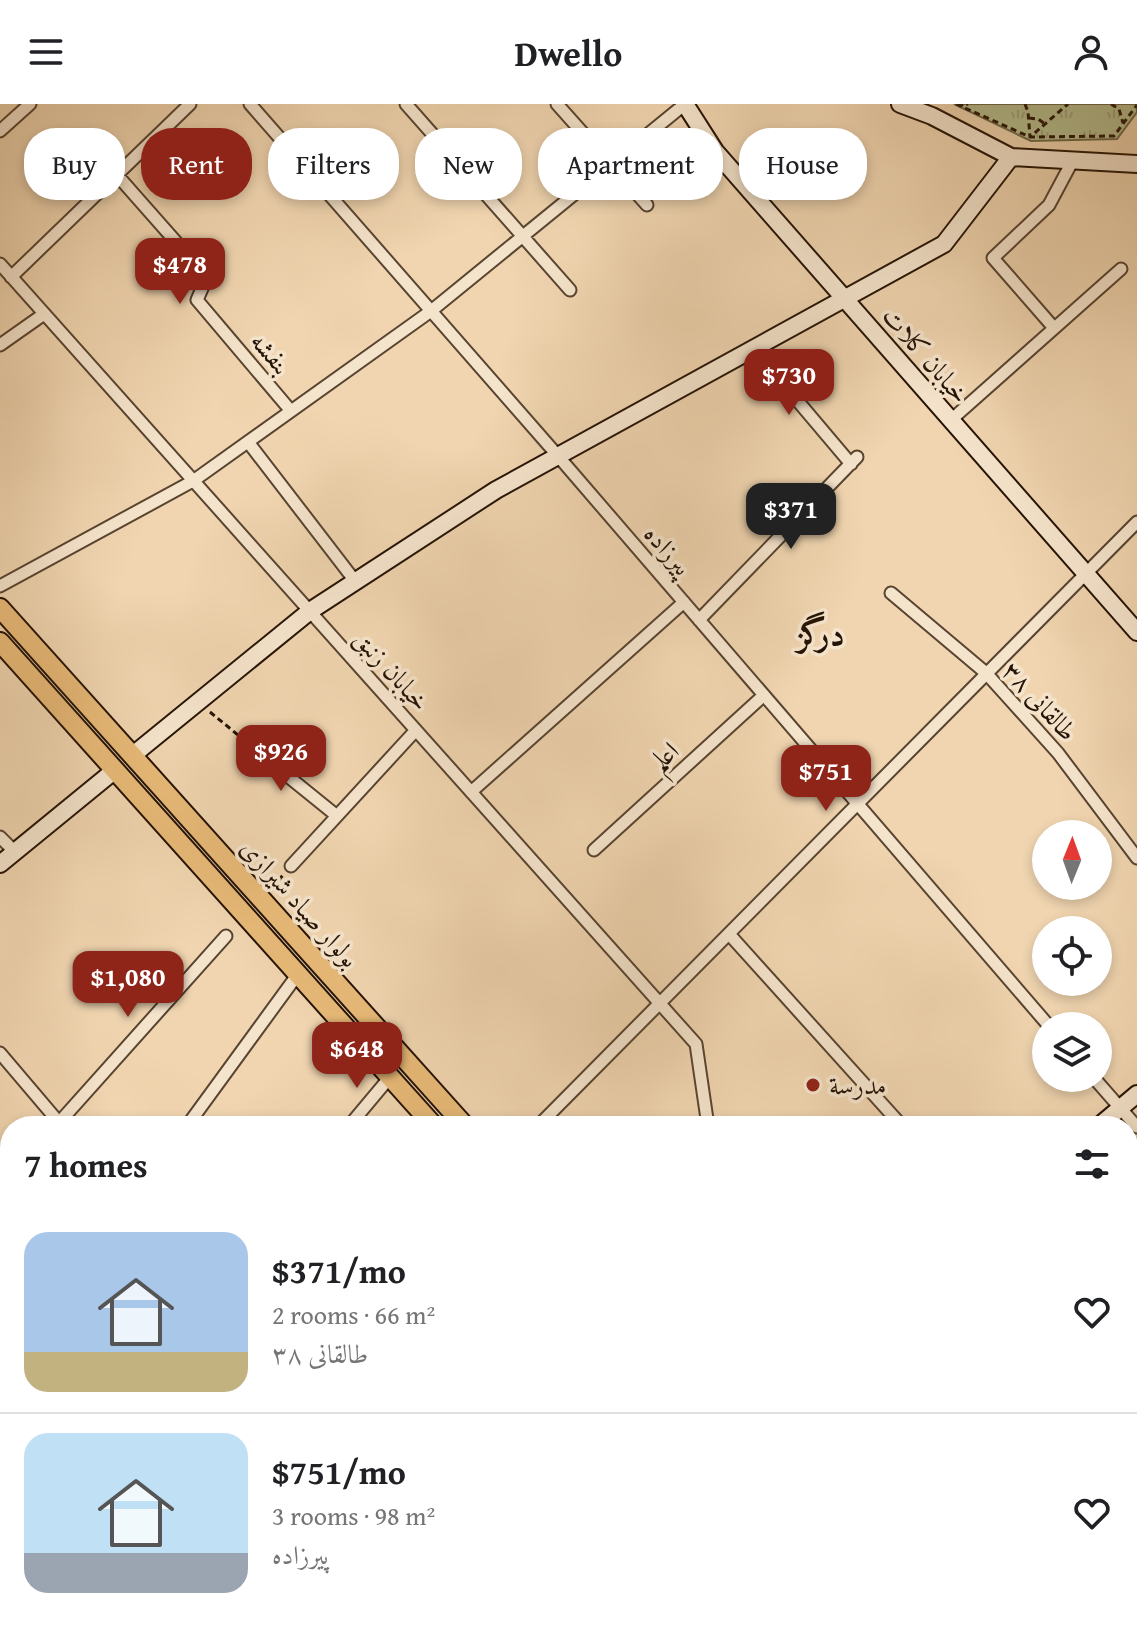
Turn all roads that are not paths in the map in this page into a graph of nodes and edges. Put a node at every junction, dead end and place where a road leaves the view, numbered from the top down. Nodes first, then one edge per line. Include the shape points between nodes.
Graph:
1 (30, 104) edge
2 (190, 104) edge
3 (250, 104) edge
4 (406, 104) edge
5 (557, 104) edge
6 (685, 104) edge
7 (900, 104) edge
8 (578, 128) edge
9 (655, 128) edge
10 (0, 131) edge
11 (1011, 157) junction
12 (1073, 160) junction
13 (1137, 164) edge
14 (125, 167) edge
15 (125, 184) edge
16 (91, 200) edge
17 (566, 200) edge
18 (642, 200) edge
19 (647, 205) dead end
20 (522, 236) junction
21 (0, 264) edge
22 (1121, 269) dead end
23 (11, 277) junction
24 (570, 290) dead end
25 (844, 298) junction
26 (431, 311) junction
27 (44, 314) junction
28 (1054, 328) junction
29 (0, 345) edge
30 (753, 348) junction
31 (291, 411) junction
32 (951, 420) junction
33 (248, 442) junction
34 (558, 456) junction
35 (193, 481) junction
36 (1137, 522) edge
37 (1086, 574) junction
38 (355, 581) junction
39 (0, 586) edge
40 (891, 593) dead end
41 (684, 602) junction
42 (0, 608) edge
43 (310, 611) junction
44 (699, 620) junction
45 (1137, 632) edge
46 (0, 642) edge
47 (986, 673) junction
48 (764, 695) junction
49 (416, 730) junction
50 (248, 744) road end
51 (133, 755) junction
52 (115, 770) junction
53 (471, 792) junction
54 (858, 804) junction
55 (337, 816) junction
56 (0, 837) edge
57 (594, 850) dead end
58 (15, 852) junction
59 (1137, 858) edge
60 (0, 864) edge
61 (291, 866) road end
62 (729, 934) junction
63 (226, 936) dead end
64 (298, 974) junction
65 (660, 1003) junction
66 (1037, 1012) edge
67 (0, 1053) edge
68 (390, 1077) junction
69 (1106, 1092) edge
70 (1137, 1094) edge
71 (1120, 1108) junction
72 (52, 1116) edge
73 (67, 1116) edge
74 (194, 1116) edge
75 (357, 1116) edge
76 (425, 1116) edge
77 (456, 1116) edge
78 (548, 1116) edge
79 (707, 1116) edge
80 (893, 1116) edge
81 (1111, 1116) edge
82 (1127, 1116) edge

1 - 10 street
2 - 14 street
3 - 26 street, پیرزاده
4 - 20 street
5 - 8 street
6 - 9 street
6 - 25 street, خیابان کلات via 715,151
7 - 11 street
11 - 12 street
11 - 25 street via 944,244
12 - 13 street
12 - 28 street via 1049,205 993,258
15 - 31 street, بنفشه via 207,277 197,300
16 - 23 street
17 - 20 street
18 - 19 street
20 - 24 street
20 - 26 street
21 - 23 street, خیابان زنبق
22 - 28 street
23 - 27 street, خیابان زنبق
25 - 30 street
25 - 32 street, خیابان کلات
26 - 31 street
26 - 34 street, پیرزاده
27 - 29 street
27 - 35 street, خیابان زنبق
28 - 32 street
30 - 34 street
30 - 44 street via 854,460
31 - 33 street
32 - 37 street, خیابان کلات
33 - 35 street
33 - 38 street
34 - 38 street
34 - 41 street, پیرزاده
35 - 39 street
35 - 43 street, خیابان زنبق
36 - 37 street
37 - 45 street, خیابان کلات
37 - 47 street
38 - 43 street
40 - 47 street, طالقانی ۳۸
41 - 44 street, پیرزاده
41 - 53 street
42 - 51 main road, بولوار صیاد شیرازی
43 - 49 street, خیابان زنبق
43 - 51 street
44 - 48 street, پیرزاده
46 - 52 main road, بولوار صیاد شیرازی
47 - 54 street
47 - 59 street, طالقانی ۳۸ via 1058,753
48 - 54 street, پیرزاده
48 - 57 street, اعلم
49 - 53 street, خیابان زنبق
49 - 55 street
50 - 55 street
51 - 52 main road
51 - 77 main road, بولوار صیاد شیرازی
52 - 58 street
52 - 64 main road, بولوار صیاد شیرازی
53 - 65 street, خیابان زنبق
54 - 62 street
54 - 66 street, پیرزاده
55 - 61 street
56 - 58 street
58 - 60 street
62 - 65 street
62 - 80 street
63 - 73 street
64 - 68 main road, بولوار صیاد شیرازی
64 - 74 street
65 - 78 street
65 - 79 street, خیابان زنبق via 696,1044
67 - 72 street
68 - 75 street
68 - 76 main road, بولوار صیاد شیرازی
69 - 71 street
70 - 71 street
71 - 81 street
71 - 82 street

